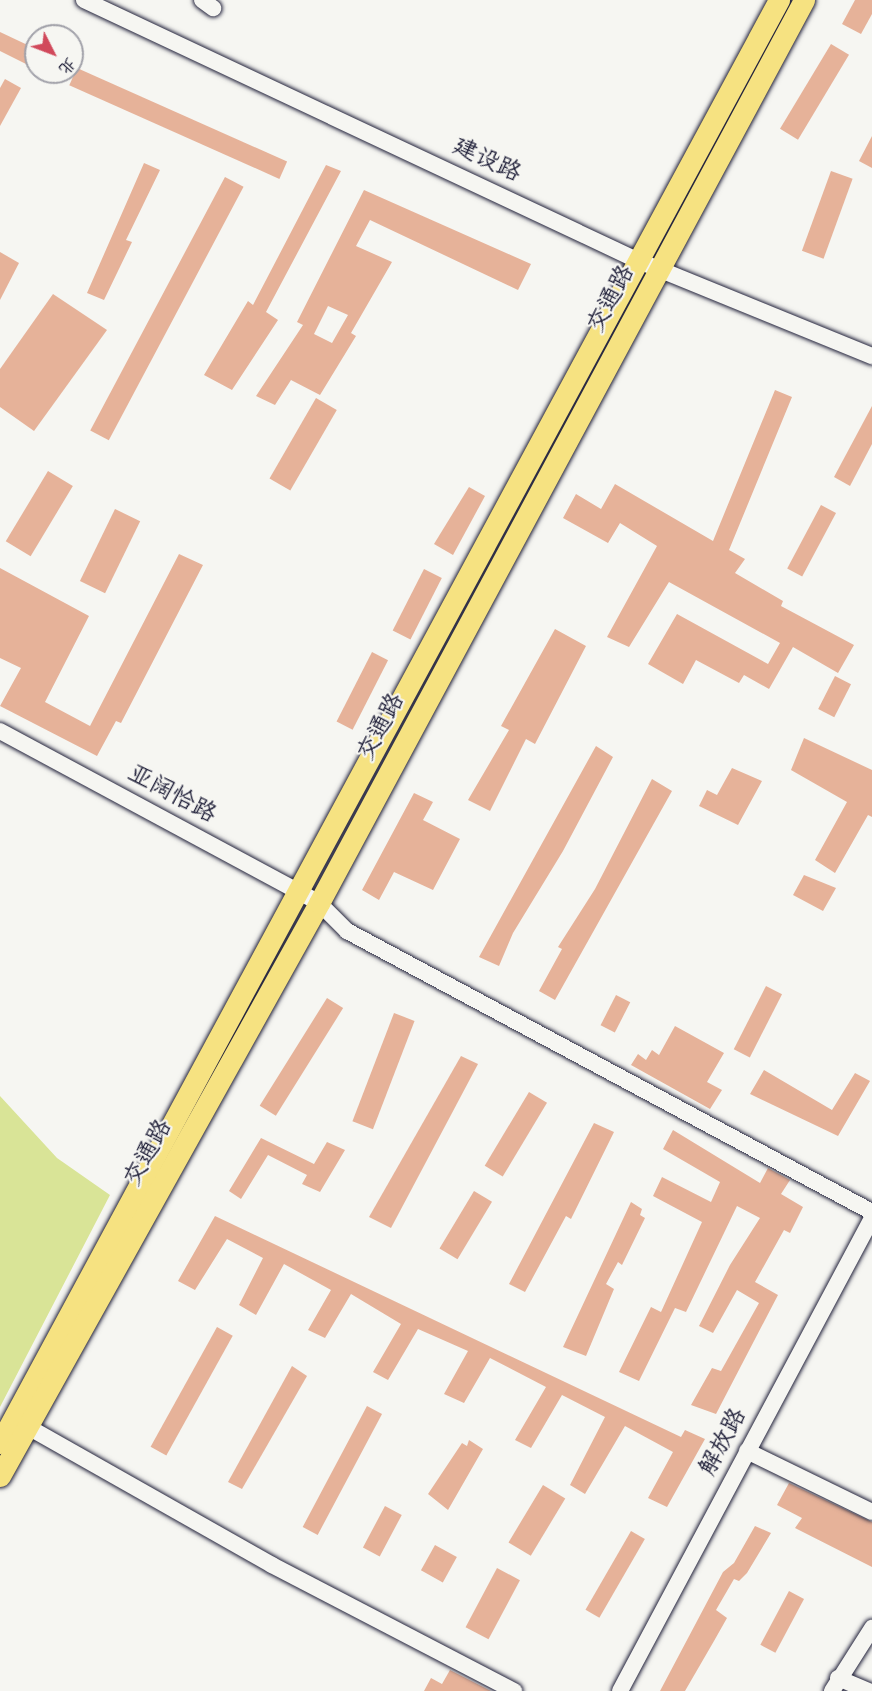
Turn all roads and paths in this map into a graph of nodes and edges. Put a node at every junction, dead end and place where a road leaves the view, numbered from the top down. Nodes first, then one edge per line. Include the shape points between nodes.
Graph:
1 (84, 0) edge
2 (779, 0) edge
3 (804, 0) edge
4 (648, 265) junction
5 (872, 356) edge
6 (0, 731) edge
7 (309, 898) junction
8 (872, 1212) edge
9 (872, 1218) edge
10 (28, 1426) junction
11 (0, 1443) edge
12 (747, 1451) junction
13 (0, 1476) edge
14 (872, 1512) edge
15 (872, 1628) edge
16 (835, 1684) edge
17 (514, 1691) edge
18 (620, 1691) edge
19 (868, 1691) edge

1 - 4 street, 建设路
2 - 4 main road
3 - 4 main road, 交通路
4 - 5 street, 建设路
4 - 7 main road, 交通路
6 - 7 street, 亚阔恰路
7 - 8 street, 亚阔恰路 via 347,931
7 - 10 main road, 交通路
7 - 11 main road
9 - 12 street, 解放路
10 - 13 main road, 交通路
10 - 17 street via 272,1564
12 - 14 street
12 - 18 street, 解放路
15 - 16 street
16 - 19 street

